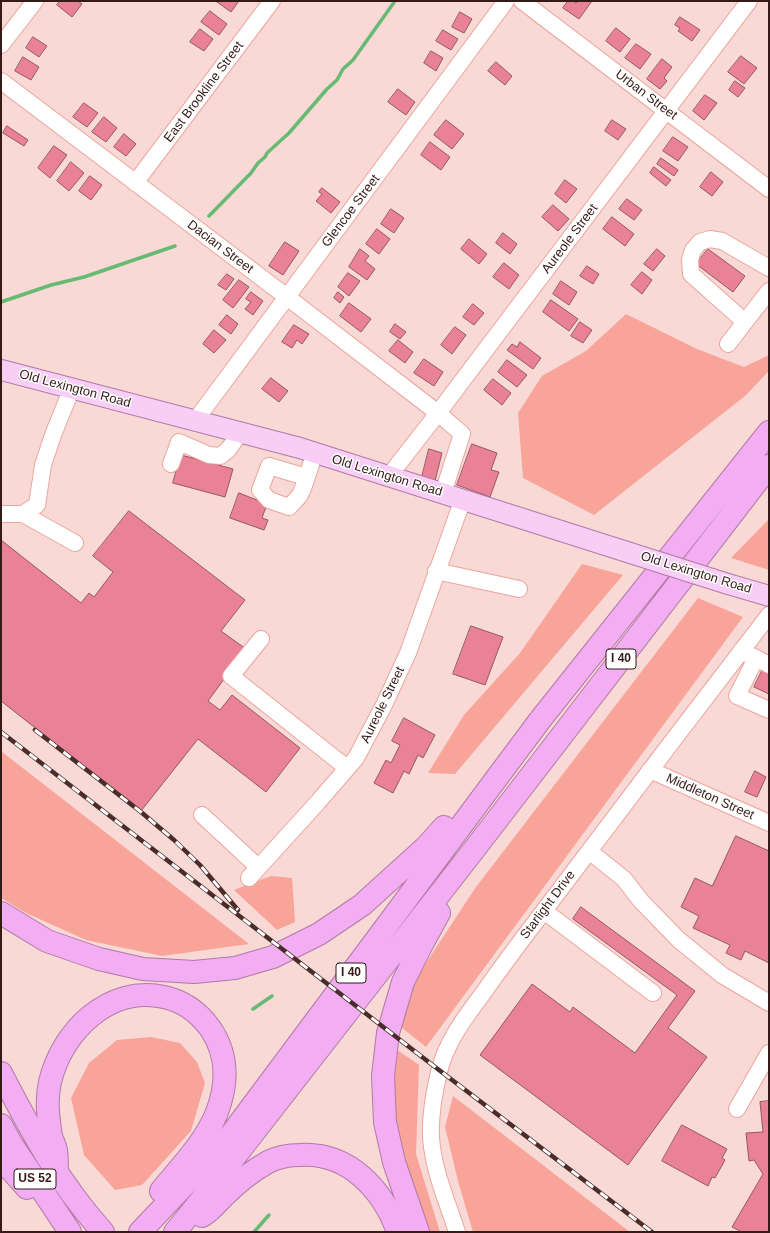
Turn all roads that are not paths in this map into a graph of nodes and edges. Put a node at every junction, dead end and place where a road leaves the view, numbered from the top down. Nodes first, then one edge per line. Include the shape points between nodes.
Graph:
1 (35, 1) edge
2 (272, 1) edge
3 (506, 1) edge
4 (522, 1) edge
5 (749, 1) edge
6 (1, 45) edge
7 (1, 81) edge
8 (667, 111) junction
9 (135, 182) junction
10 (769, 189) edge
11 (769, 268) edge
12 (769, 291) edge
13 (287, 297) junction
14 (745, 322) junction
15 (728, 344) dead end
16 (1, 370) edge
17 (72, 388) junction
18 (438, 413) junction
19 (191, 420) junction
20 (769, 432) edge
21 (240, 433) junction
22 (179, 442) junction
23 (315, 453) junction
24 (171, 464) dead end
25 (769, 466) edge
26 (389, 476) junction
27 (306, 477) dead end
28 (443, 493) junction
29 (463, 499) junction
30 (1, 514) edge
31 (23, 514) junction
32 (75, 543) dead end
33 (436, 571) junction
34 (519, 589) dead end
35 (769, 596) edge
36 (769, 616) edge
37 (261, 639) dead end
38 (741, 651) junction
39 (762, 662) edge
40 (769, 710) edge
41 (540, 720) junction
42 (347, 768) junction
43 (650, 770) junction
44 (202, 815) dead end
45 (769, 824) edge
46 (473, 851) junction
47 (589, 851) junction
48 (544, 911) junction
49 (1, 913) edge
50 (653, 993) dead end
51 (769, 1003) edge
52 (769, 1053) edge
53 (1, 1073) edge
54 (737, 1109) dead end
55 (1, 1125) edge
56 (1, 1159) edge
57 (57, 1174) junction
58 (146, 1225) edge
59 (97, 1226) edge
60 (66, 1232) edge
61 (70, 1232) edge
62 (175, 1232) edge
63 (398, 1232) edge
64 (418, 1232) edge
65 (457, 1232) edge

1 - 6 street
2 - 9 street, East Brookline Street
3 - 13 street, Glencoe Street
4 - 8 street, Urban Street
5 - 8 street, Aureole Street
7 - 9 street, Dacian Street
8 - 10 street, Urban Street
8 - 18 street, Aureole Street
9 - 13 street, Dacian Street
11 - 14 street via 722,240 710,239 700,242 693,250 690,260 691,274
12 - 14 street
13 - 18 street, Dacian Street
13 - 19 street, Glencoe Street
14 - 15 street
16 - 17 main road, Old Lexington Road
17 - 19 main road, Old Lexington Road
17 - 31 street via 43,464 37,506
18 - 26 street, Aureole Street
18 - 28 street, Dacian Street via 462,434
19 - 21 main road, Old Lexington Road
19 - 22 street, Glencoe Street
20 - 41 highway, I 40
21 - 22 street via 228,450 220,456 209,455
21 - 23 main road, Old Lexington Road
22 - 24 street, Glencoe Street
23 - 26 main road, Old Lexington Road
23 - 27 street
25 - 46 highway, I 40
26 - 28 main road, Old Lexington Road
28 - 29 main road, Old Lexington Road
29 - 33 street, Aureole Street
29 - 35 main road, Old Lexington Road, bridge
30 - 31 street
31 - 32 street
33 - 34 street
33 - 42 street, Aureole Street via 408,653 356,758
36 - 38 street, Starlight Drive
37 - 42 street via 231,676
38 - 39 street
38 - 43 street, Starlight Drive
39 - 40 street via 737,696
41 - 49 highway via 425,848 362,905 319,934 273,956 235,968 194,972 143,969 99,959 47,941
41 - 58 highway, I 40 via 227,1140
42 - 44 street, Aureole Street via 253,873
43 - 45 street, Middleton Street
43 - 47 street, Starlight Drive
46 - 62 highway, I 40
46 - 64 highway via 403,982 388,1032 383,1076 385,1122 394,1162
47 - 48 street, Starlight Drive
47 - 51 street via 624,879 679,940 722,975
48 - 50 street
48 - 65 street, Starlight Drive via 466,1017 452,1039 439,1070 431,1117 431,1138 443,1192
52 - 54 street
53 - 57 highway, US 52
55 - 61 highway, US 52
56 - 60 highway
57 - 58 highway via 56,1150 48,1118 48,1098 56,1064 72,1035 89,1017 107,1004 118,1000 151,995 184,1004 202,1019 216,1037 224,1064 225,1084 212,1123 199,1144 161,1191
57 - 59 highway
62 - 63 highway via 209,1212 237,1183 267,1163 276,1158 307,1154 336,1160 362,1177 385,1203

